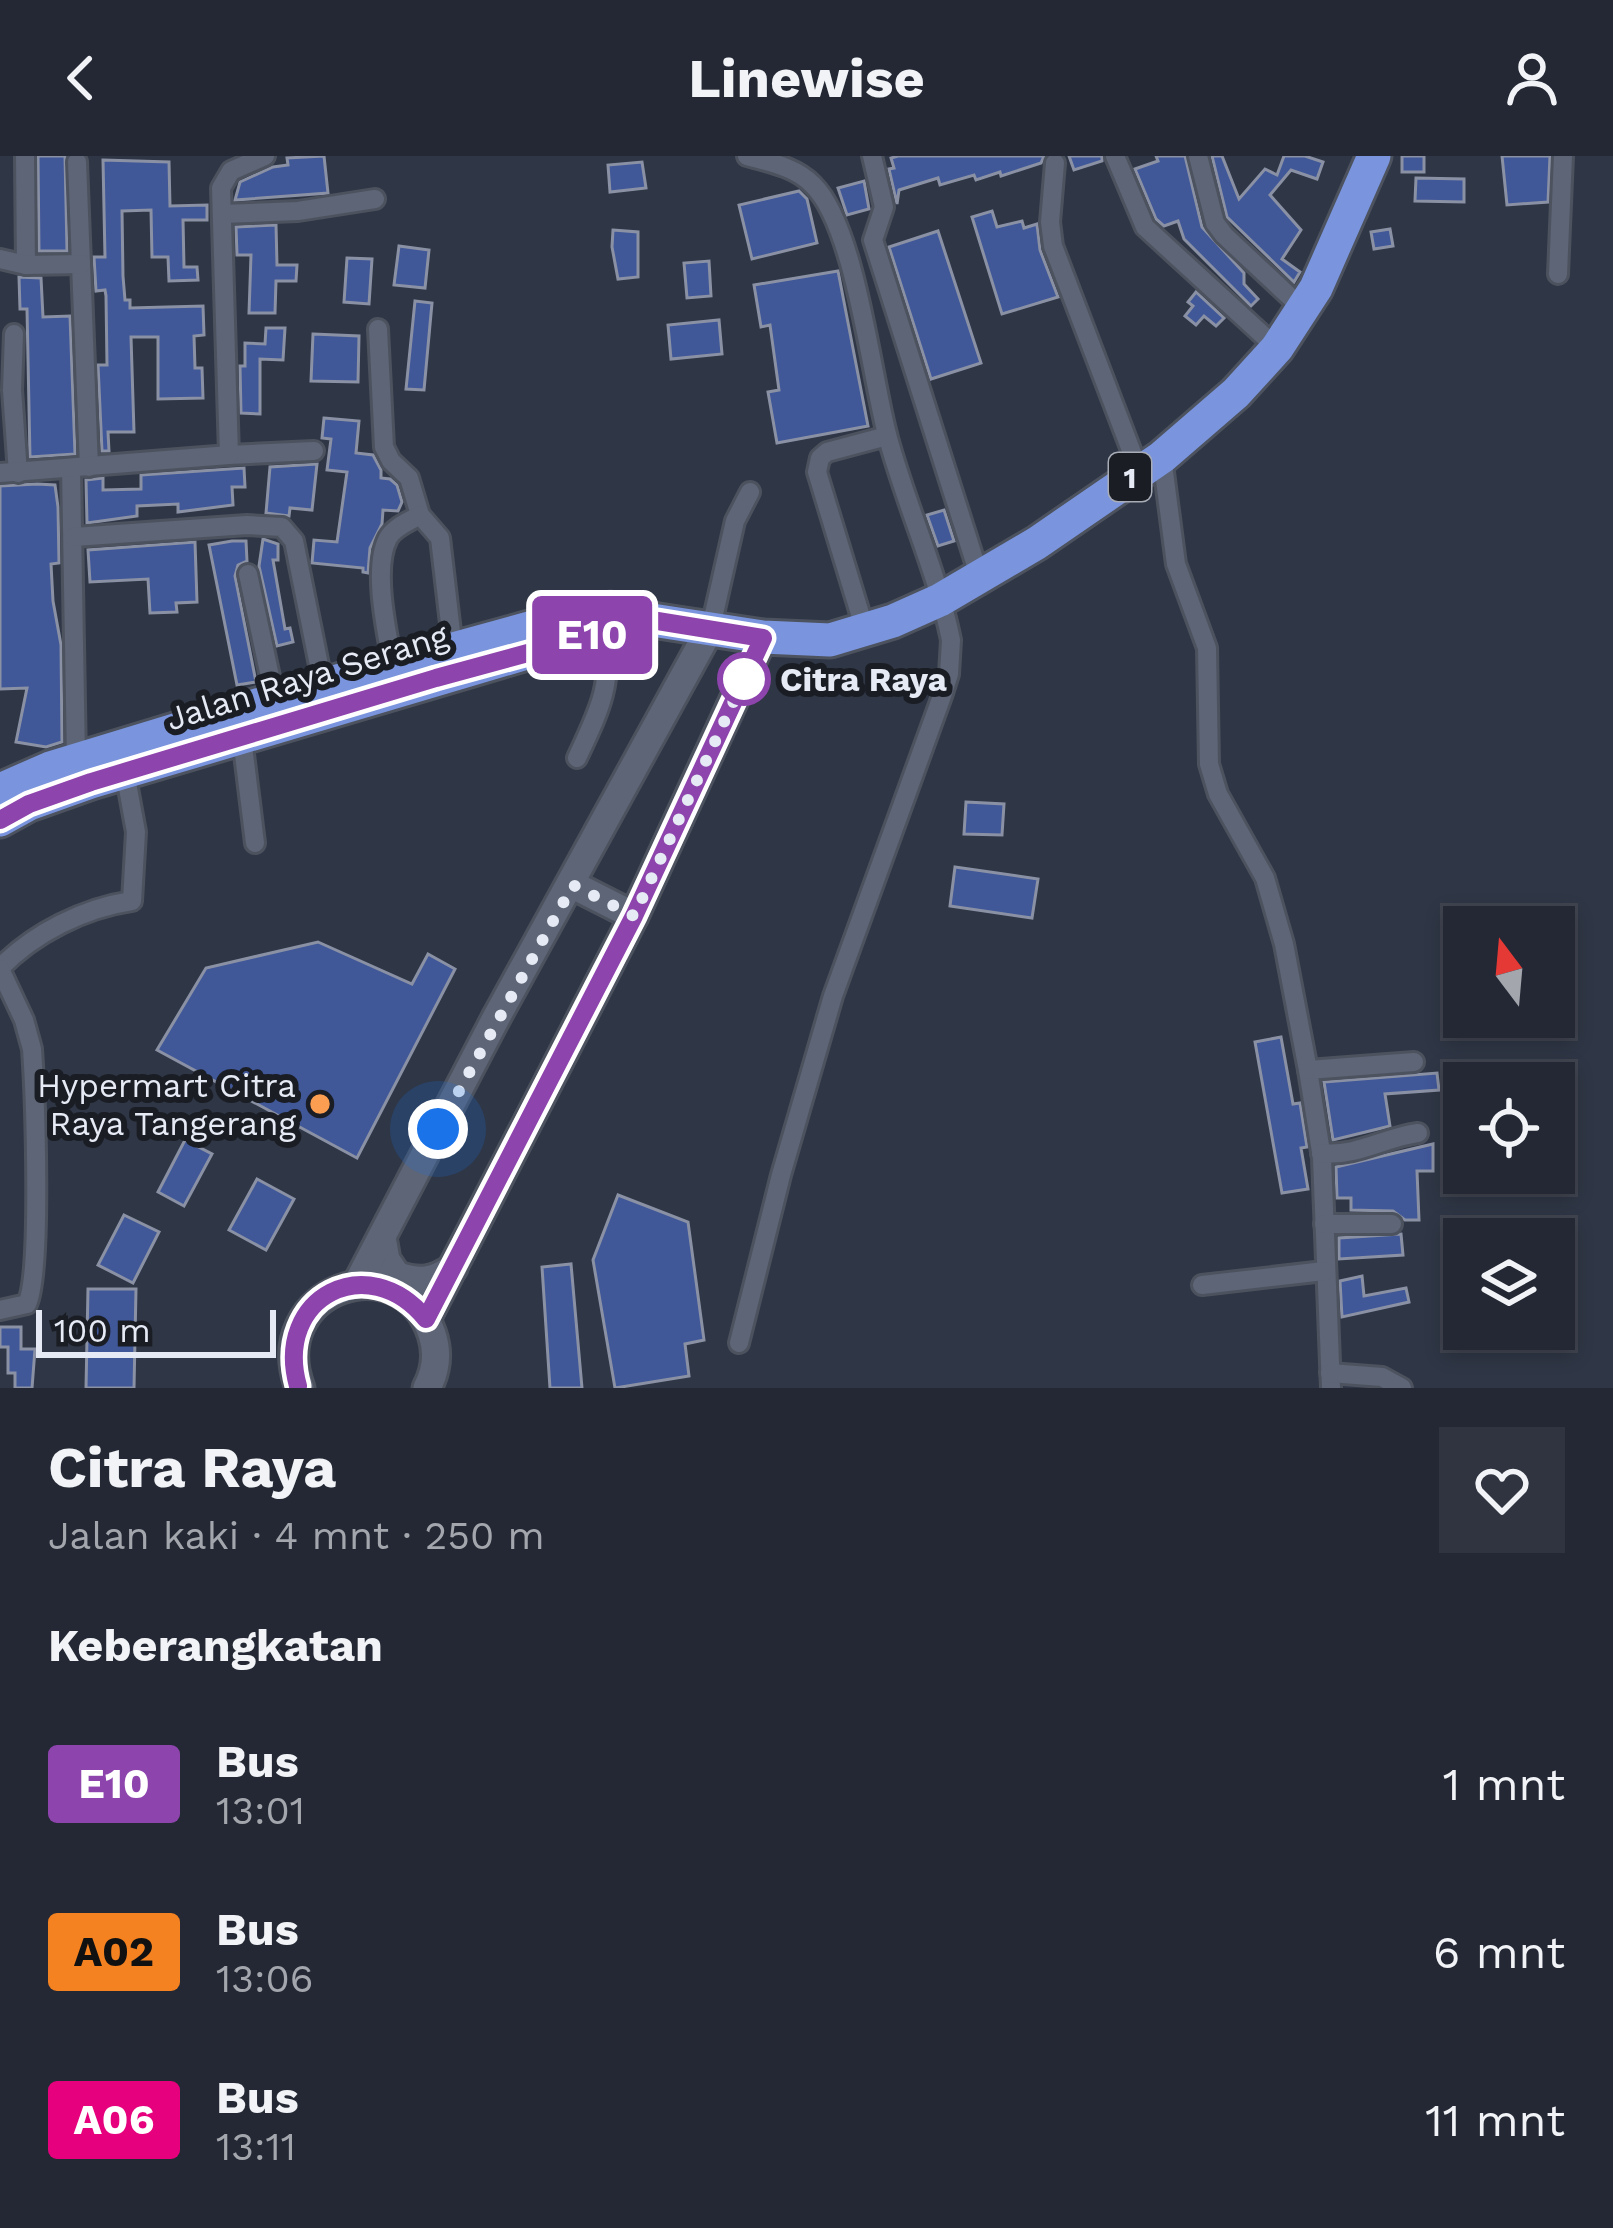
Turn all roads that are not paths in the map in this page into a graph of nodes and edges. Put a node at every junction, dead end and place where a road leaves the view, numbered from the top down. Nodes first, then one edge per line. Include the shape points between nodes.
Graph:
1 (25, 156) edge
2 (265, 156) edge
3 (747, 156) edge
4 (872, 156) edge
5 (1115, 156) edge
6 (1198, 156) edge
7 (1374, 156) edge
8 (1563, 156) edge
9 (77, 162) dead end
10 (1054, 163) dead end
11 (375, 199) dead end
12 (222, 214) junction
13 (0, 259) edge
14 (81, 264) junction
15 (26, 265) junction
16 (1558, 274) dead end
17 (1304, 310) junction
18 (378, 328) dead end
19 (14, 334) dead end
20 (1277, 348) junction
21 (887, 436) junction
22 (314, 451) dead end
23 (229, 455) junction
24 (1150, 464) junction
25 (80, 468) junction
26 (9, 473) edge
27 (750, 492) dead end
28 (420, 515) junction
29 (74, 537) junction
30 (248, 574) dead end
31 (980, 578) junction
32 (940, 600) junction
33 (639, 618) junction
34 (711, 627) junction
35 (866, 630) junction
36 (605, 632) junction
37 (763, 638) junction
38 (453, 649) junction
39 (393, 666) junction
40 (322, 685) junction
41 (275, 700) junction
42 (242, 738) junction
43 (577, 758) dead end
44 (76, 760) junction
45 (124, 772) junction
46 (0, 790) edge
47 (0, 820) edge
48 (255, 843) dead end
49 (573, 885) junction
50 (634, 916) junction
51 (0, 969) edge
52 (1414, 1062) dead end
53 (1308, 1070) junction
54 (1418, 1133) dead end
55 (1321, 1153) junction
56 (1324, 1224) junction
57 (1391, 1224) dead end
58 (382, 1237) junction
59 (453, 1268) junction
60 (1324, 1271) junction
61 (356, 1284) junction
62 (1202, 1286) dead end
63 (0, 1310) edge
64 (426, 1319) junction
65 (739, 1343) dead end
66 (1330, 1380) edge
67 (431, 1386) edge
68 (300, 1388) edge
69 (1402, 1388) edge

1 - 15 street
2 - 12 street via 223,179
3 - 21 street via 795,172 824,201 851,266
4 - 31 street via 884,207 873,240
5 - 20 street via 1144,227
6 - 17 street via 1223,235
7 - 17 highway, Jalan Raya Serang / 1
8 - 16 street
9 - 14 street
10 - 24 street via 1053,246
11 - 12 street
12 - 23 street
13 - 15 street
14 - 15 street
14 - 25 street
17 - 20 highway, Jalan Raya Serang / 1
18 - 28 street via 384,447 410,478
19 - 26 street
20 - 24 highway, Jalan Raya Serang / 1
21 - 32 street
21 - 35 street via 827,452 818,472
22 - 23 street
23 - 25 street
24 - 31 highway, Jalan Raya Serang / 1
24 - 53 street via 1208,648 1209,764 1265,878
25 - 26 street
25 - 29 street
27 - 34 street via 735,520
28 - 38 street via 440,538
28 - 39 street via 393,532 385,550
29 - 40 street via 282,527 294,542
29 - 44 street
30 - 41 street
31 - 32 highway, Jalan Raya Serang / 1
32 - 35 highway, Jalan Raya Serang / 1
32 - 65 street via 951,640 949,674 833,996
33 - 34 highway, Jalan Raya Serang / 1
33 - 36 highway, Jalan Raya Serang / 1
33 - 38 highway, Jalan Raya Serang / 1 via 610,610
34 - 37 highway, Jalan Raya Serang / 1
34 - 49 main road
35 - 37 highway, Jalan Raya Serang / 1 via 830,640
36 - 42 highway, Jalan Raya Serang / 1
36 - 43 street via 604,700
37 - 50 main road
38 - 39 highway, Jalan Raya Serang / 1
39 - 40 highway, Jalan Raya Serang / 1
40 - 41 highway, Jalan Raya Serang / 1
41 - 44 highway, Jalan Raya Serang / 1
42 - 45 highway, Jalan Raya Serang / 1
42 - 48 street
44 - 46 highway, Jalan Raya Serang / 1
45 - 47 highway, Jalan Raya Serang / 1
45 - 51 street via 136,832 132,902 76,916
49 - 50 main road
49 - 58 main road
50 - 59 main road
51 - 63 street via 32,1049 35,1256 27,1304
52 - 53 street
53 - 55 street
54 - 55 street
55 - 56 street
56 - 57 street
56 - 60 street
58 - 59 main road via 397,1276 436,1281
58 - 61 main road
59 - 64 main road
60 - 62 street
60 - 66 street
61 - 64 main road via 396,1292
61 - 68 main road via 334,1290 301,1321 292,1364
64 - 67 main road via 434,1339
66 - 69 street via 1382,1377

